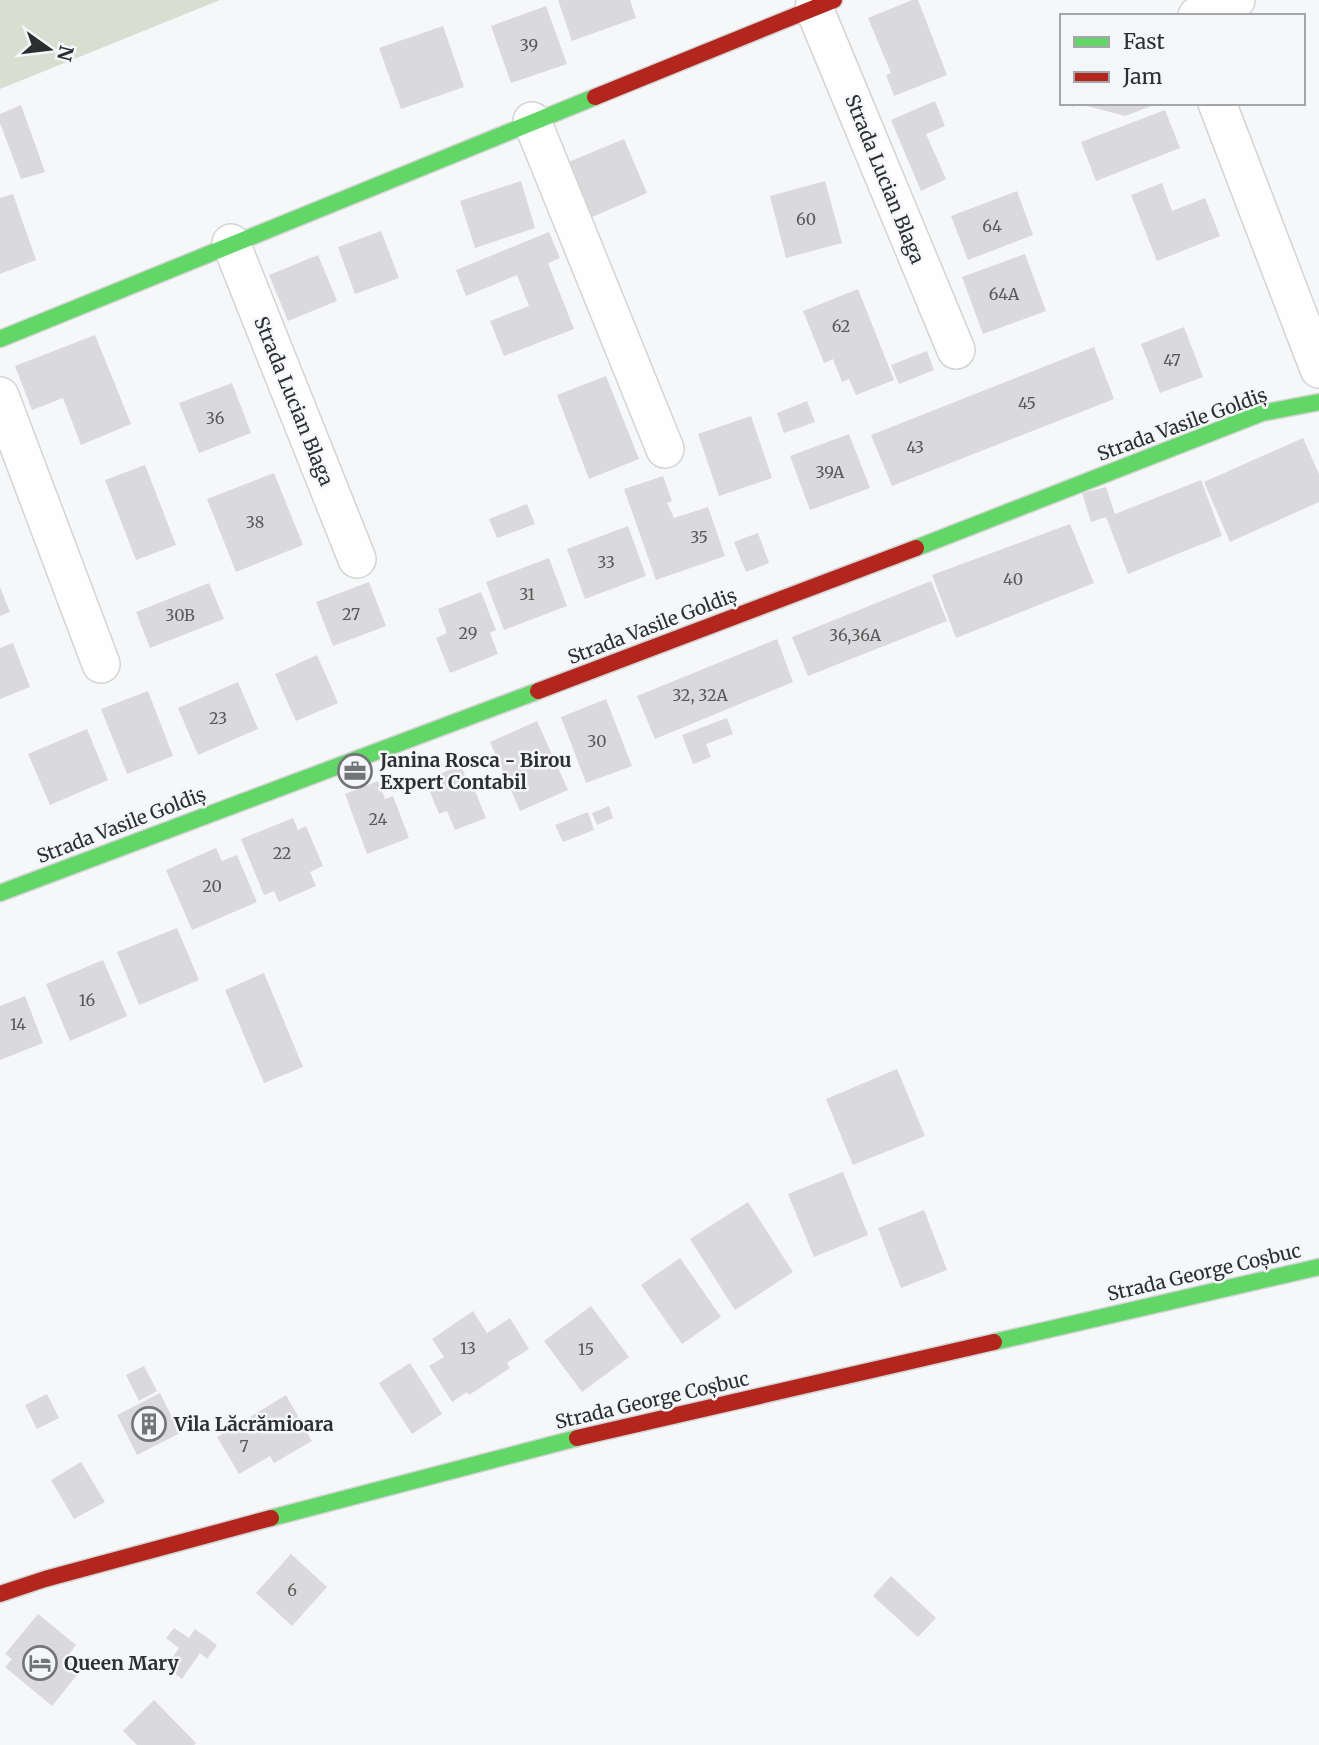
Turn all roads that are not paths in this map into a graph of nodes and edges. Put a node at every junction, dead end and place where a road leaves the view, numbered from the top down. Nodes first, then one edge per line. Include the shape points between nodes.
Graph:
1 (1236, 0) edge
2 (824, 4) edge
3 (1202, 14) edge
4 (1218, 105) edge
5 (532, 121) junction
6 (231, 243) junction
7 (0, 339) edge
8 (956, 350) dead end
9 (1319, 369) edge
10 (0, 396) edge
11 (1319, 402) edge
12 (666, 449) dead end
13 (357, 559) dead end
14 (101, 664) dead end
15 (0, 893) edge
16 (1319, 1267) edge
17 (0, 1594) edge

1 - 3 street
2 - 5 street, Strada Lucian Blaga
2 - 8 street, Strada Lucian Blaga
4 - 9 street
5 - 6 street, Strada Lucian Blaga
5 - 12 street
6 - 7 street, Strada Lucian Blaga
6 - 13 street, Strada Lucian Blaga
10 - 14 street
11 - 15 street, Strada Vasile Goldiș via 1262,413 928,544
16 - 17 street, Strada George Coșbuc via 602,1432

